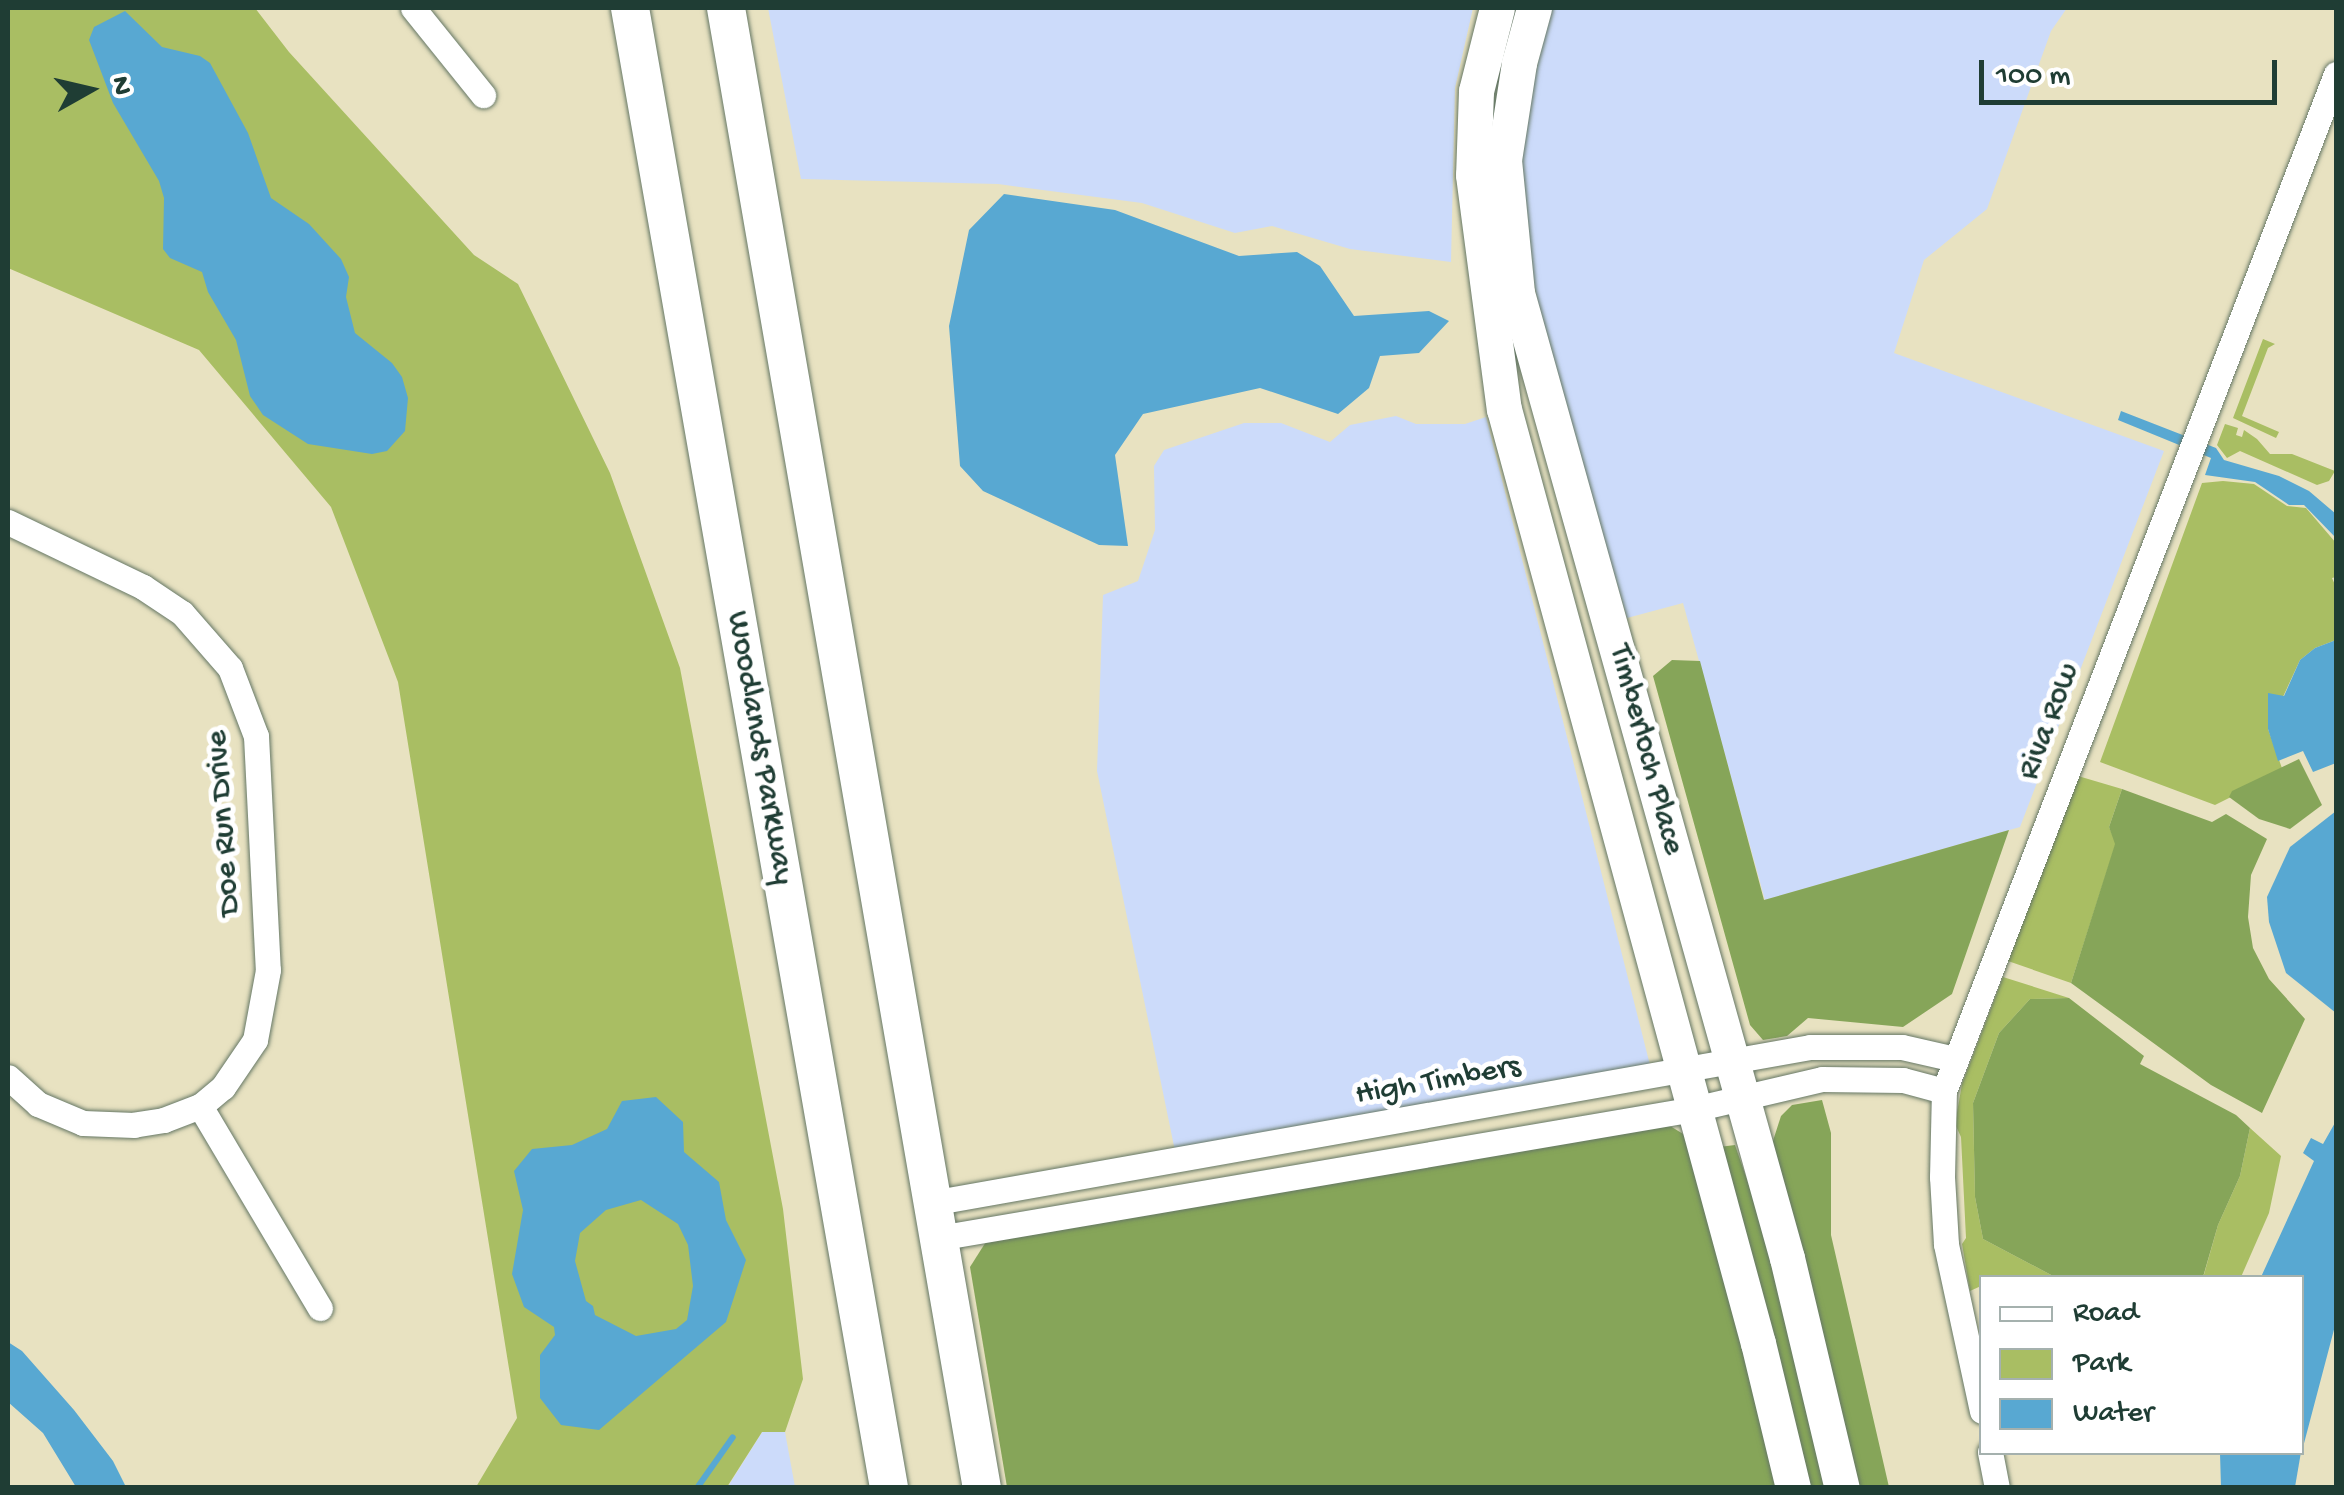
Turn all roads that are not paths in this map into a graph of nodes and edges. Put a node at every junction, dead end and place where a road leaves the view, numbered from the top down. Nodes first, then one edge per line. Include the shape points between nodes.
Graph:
1 (413, 8) edge
2 (630, 8) edge
3 (1497, 8) edge
4 (1531, 8) edge
5 (728, 10) edge
6 (2336, 74) edge
7 (483, 95) dead end
8 (8, 522) edge
9 (1618, 649) junction
10 (1570, 662) junction
11 (1955, 1059) junction
12 (1730, 1060) junction
13 (1685, 1072) junction
14 (8, 1077) edge
15 (1944, 1091) junction
16 (1741, 1098) junction
17 (200, 1106) junction
18 (1694, 1109) junction
19 (935, 1220) junction
20 (320, 1308) dead end
21 (1979, 1398) edge
22 (1991, 1455) edge
23 (889, 1488) edge
24 (982, 1488) edge
25 (1792, 1488) edge
26 (1842, 1488) edge
27 (1998, 1488) edge

1 - 7 street
2 - 23 main road, Woodlands Parkway
3 - 10 street, Timberloch Place via 1476,91 1476,216 1504,409
4 - 9 street, Timberloch Place via 1504,160 1511,256
5 - 19 main road
6 - 11 street, Riva Row
8 - 17 street, Doe Run Drive via 182,612 230,668 246,701 256,736 268,970 264,1009 240,1064
9 - 10 street
9 - 12 street, Timberloch Place
10 - 13 street, Timberloch Place
11 - 12 street, High Timbers via 1865,1046
11 - 15 street, Riva Row
12 - 13 street, High Timbers
12 - 16 street, Timberloch Place
13 - 18 street, Timberloch Place
13 - 19 street, High Timbers
14 - 17 street via 38,1104 84,1123 164,1120
15 - 16 street via 1862,1076 1822,1078
15 - 21 street, Riva Row via 1946,1244
16 - 18 street
16 - 26 street, Timberloch Place
17 - 20 street
18 - 19 street
18 - 25 street, Timberloch Place
19 - 24 main road
22 - 27 street

